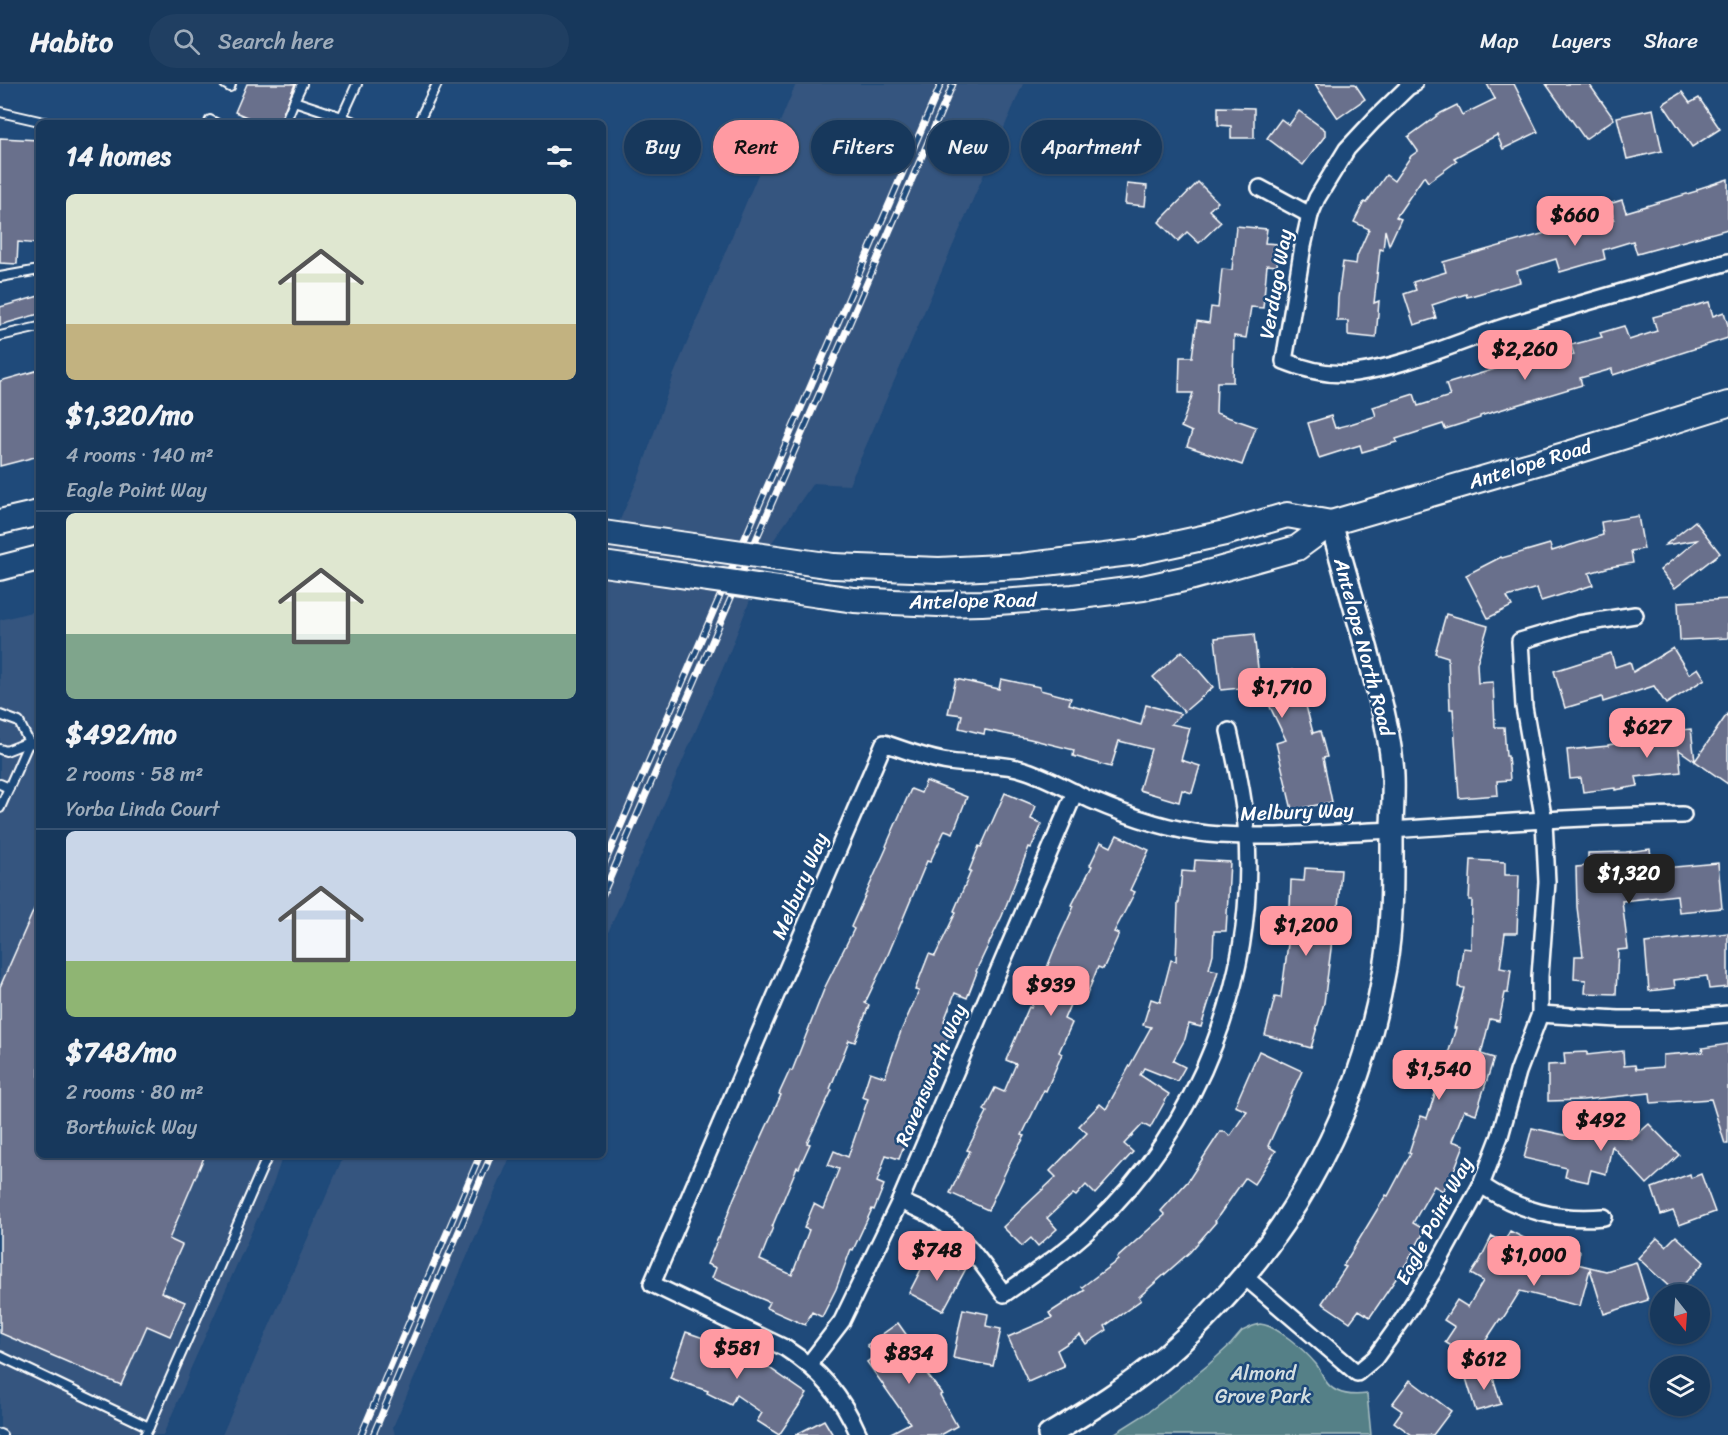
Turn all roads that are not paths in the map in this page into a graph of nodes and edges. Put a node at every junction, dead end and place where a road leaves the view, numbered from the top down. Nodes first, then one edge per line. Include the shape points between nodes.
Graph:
1 (225, 84) edge
2 (231, 84) edge
3 (302, 84) edge
4 (357, 84) edge
5 (437, 84) edge
6 (1409, 85) edge
7 (294, 101) junction
8 (0, 112) edge
9 (342, 117) junction
10 (36, 120) edge
11 (286, 120) edge
12 (350, 120) edge
13 (419, 120) edge
14 (1260, 188) dead end
15 (1310, 215) junction
16 (1728, 262) edge
17 (36, 271) edge
18 (0, 277) edge
19 (36, 328) edge
20 (0, 336) edge
21 (1728, 404) edge
22 (36, 514) edge
23 (0, 522) edge
24 (1331, 523) junction
25 (606, 533) edge
26 (36, 559) edge
27 (606, 564) edge
28 (0, 568) edge
29 (1635, 615) dead end
30 (0, 715) edge
31 (1229, 731) dead end
32 (29, 742) junction
33 (36, 745) edge
34 (0, 749) edge
35 (0, 784) edge
36 (9, 788) junction
37 (1075, 792) junction
38 (0, 808) edge
39 (1683, 815) dead end
40 (1544, 821) junction
41 (1392, 830) junction
42 (1246, 837) junction
43 (1540, 1014) junction
44 (1728, 1014) edge
45 (267, 1158) edge
46 (1481, 1185) junction
47 (900, 1201) junction
48 (1604, 1217) dead end
49 (1245, 1276) junction
50 (0, 1356) edge
51 (809, 1364) junction
52 (149, 1427) junction
53 (145, 1435) edge
54 (859, 1435) edge
55 (1049, 1435) edge

1 - 2 lane
3 - 7 lane
4 - 9 lane
5 - 13 lane
6 - 15 street, Verdugo Way via 1347,149
7 - 9 lane
7 - 11 lane
8 - 10 lane
9 - 12 lane
14 - 15 street, Verdugo Way
15 - 16 street, Verdugo Way via 1284,361 1325,373 1379,368 1503,327
17 - 18 lane
19 - 20 lane
21 - 24 main road, Antelope Road
22 - 23 main road
24 - 25 main road, Antelope Road, bridge via 1287,515 1138,552 1021,566 939,570 833,566
24 - 27 main road, Antelope Road, bridge via 1297,548 1193,577 1073,597 982,603 854,600
24 - 41 main road, Antelope North Road via 1383,709 1393,764
26 - 28 main road
29 - 40 street, Eagle Point Way via 1578,624 1520,641 1524,707
30 - 32 lane via 19,722
31 - 42 street via 1239,773
32 - 33 lane
32 - 34 lane via 6,751
32 - 36 lane
35 - 36 lane
36 - 38 lane
37 - 42 street, Melbury Way via 1157,824
37 - 47 street, Ravensworth Way
37 - 51 street, Melbury Way via 1019,768 949,762 884,743 652,1284 785,1348
39 - 40 street, Melbury Way
40 - 41 street, Melbury Way
40 - 43 street, Eagle Point Way via 1547,882
41 - 42 street, Melbury Way
41 - 49 main road, Antelope North Road via 1389,933 1379,999 1365,1053 1324,1156 1278,1233
42 - 47 street via 1246,910 1239,962 1215,1044 1177,1122 1120,1197 1051,1261 1004,1294 975,1253 955,1233 933,1216
43 - 44 street via 1618,1019
43 - 46 street, Eagle Point Way
45 - 52 lane
46 - 48 street via 1537,1212 1581,1219
46 - 49 street, Eagle Point Way via 1403,1319 1375,1358 1357,1373
47 - 51 street, Ravensworth Way via 842,1321
49 - 55 main road, Antelope North Road via 1165,1356 1121,1390
50 - 52 lane
51 - 54 street, Melbury Way via 842,1400
52 - 53 lane

